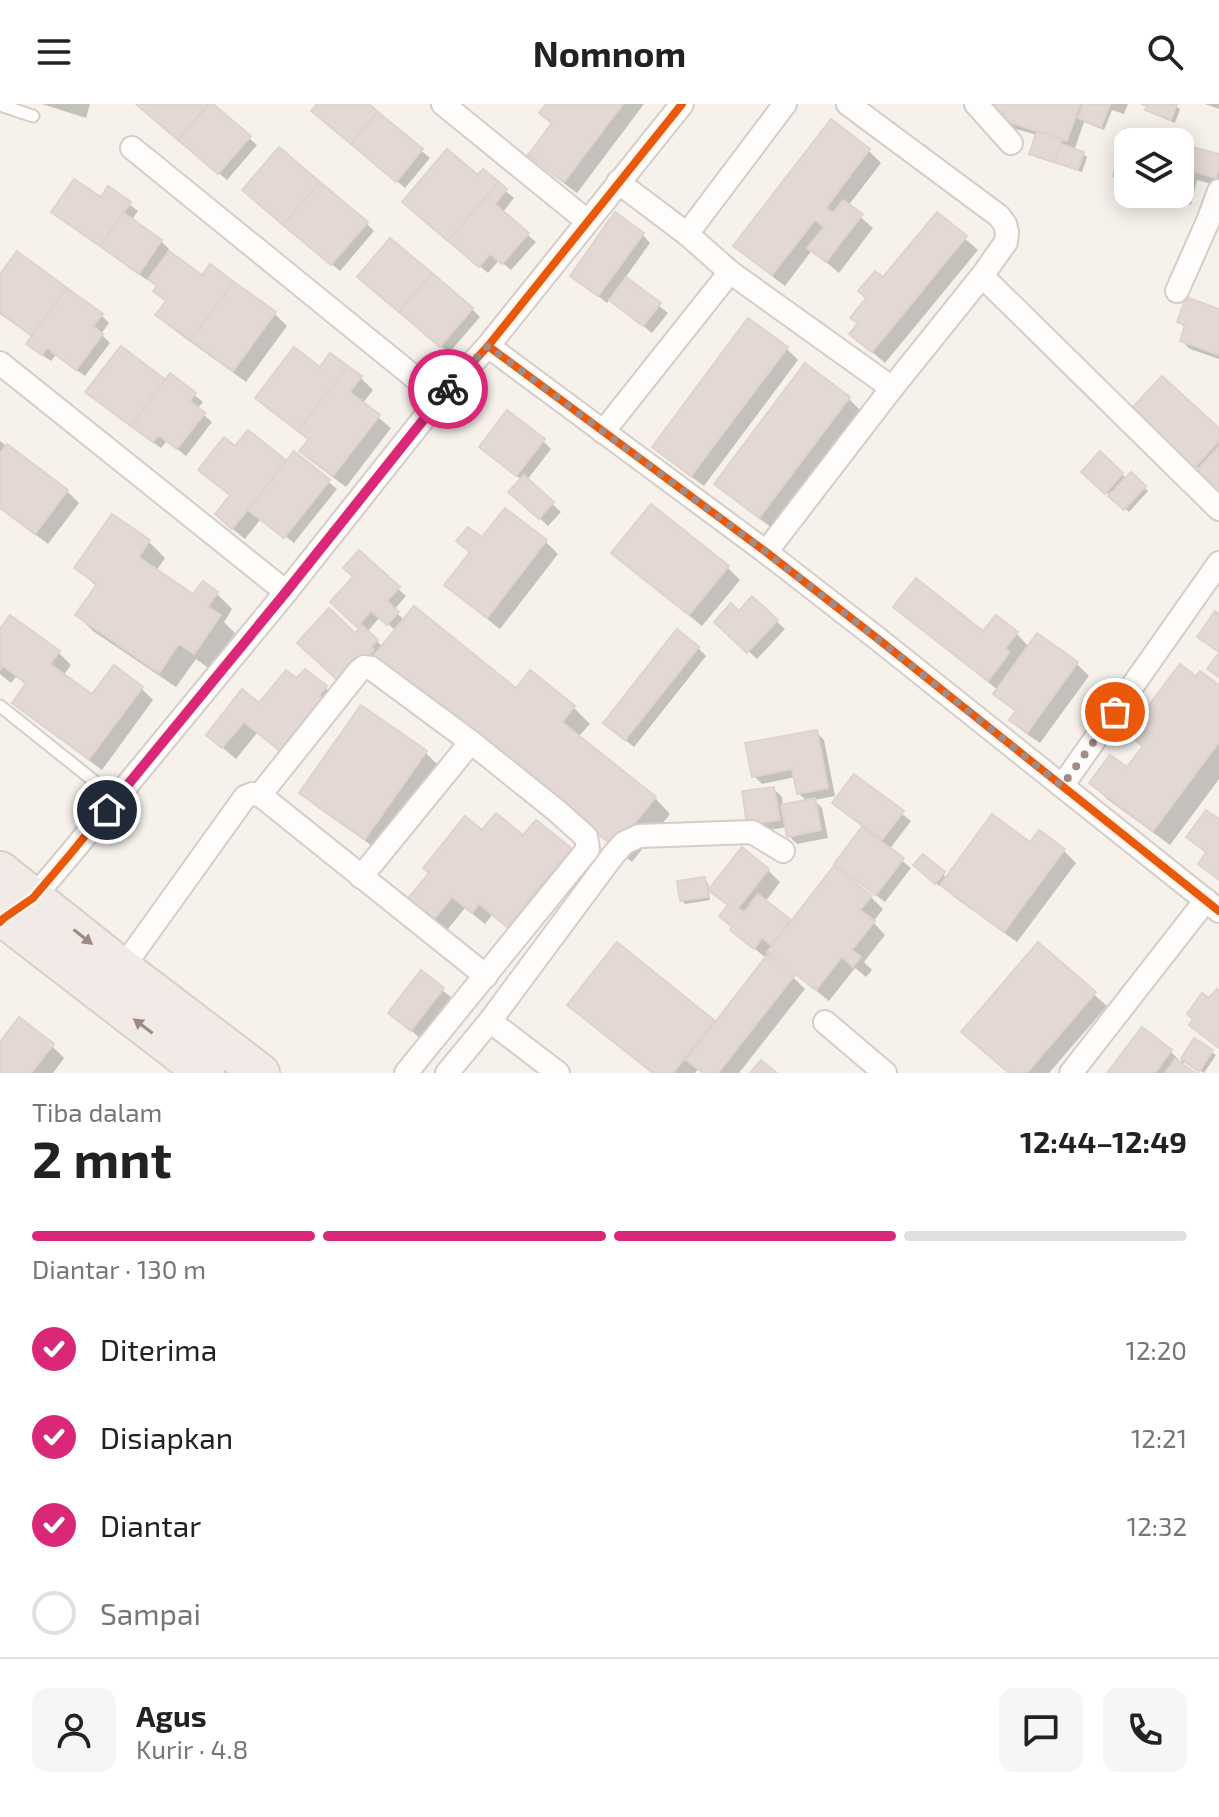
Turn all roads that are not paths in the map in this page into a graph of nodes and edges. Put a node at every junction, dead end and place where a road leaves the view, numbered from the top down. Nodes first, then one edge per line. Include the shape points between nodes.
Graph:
1 (443, 104) edge
2 (682, 104) edge
3 (785, 104) edge
4 (848, 104) edge
5 (976, 104) edge
6 (0, 105) edge
7 (469, 112) edge
8 (33, 116) dead end
9 (1011, 143) dead end
10 (132, 148) dead end
11 (618, 182) junction
12 (1219, 191) edge
13 (587, 221) junction
14 (687, 234) junction
15 (730, 272) junction
16 (982, 276) junction
17 (1177, 291) dead end
18 (488, 346) junction
19 (0, 363) edge
20 (892, 388) junction
21 (440, 398) junction
22 (603, 432) junction
23 (1219, 509) edge
24 (766, 552) junction
25 (1219, 563) edge
26 (286, 592) junction
27 (0, 706) edge
28 (471, 742) junction
29 (99, 785) dead end
30 (1062, 786) junction
31 (260, 795) junction
32 (783, 851) dead end
33 (0, 871) edge
34 (361, 877) junction
35 (1212, 905) edge
36 (9, 913) edge
37 (486, 976) junction
38 (112, 982) junction
39 (490, 1021) junction
40 (825, 1022) dead end
41 (205, 1073) edge
42 (260, 1073) edge
43 (406, 1073) edge
44 (447, 1073) edge
45 (558, 1073) edge
46 (885, 1073) edge
47 (1071, 1073) edge

1 - 7 street
2 - 11 street
3 - 14 street
4 - 16 street via 999,216 1006,242
5 - 9 street
6 - 8 lane
7 - 13 street
10 - 21 street
11 - 13 street
11 - 14 street
12 - 17 street
13 - 18 street
14 - 15 street
15 - 20 street
15 - 22 street
16 - 20 street
16 - 23 street
18 - 21 street
18 - 22 street
19 - 26 street
20 - 24 street
21 - 26 street
22 - 24 street
24 - 30 street
25 - 30 street
26 - 36 street
27 - 29 lane
28 - 31 street via 364,667
28 - 34 street
28 - 37 street via 582,831 588,842 588,849
30 - 35 street
31 - 34 street
31 - 38 street via 245,797
32 - 39 street via 752,832 639,836 624,843
33 - 36 highway
34 - 37 street
35 - 47 street
36 - 38 highway
37 - 43 street
41 -> 38 highway
38 - 42 highway
39 - 44 street
39 - 45 street
40 - 46 street

